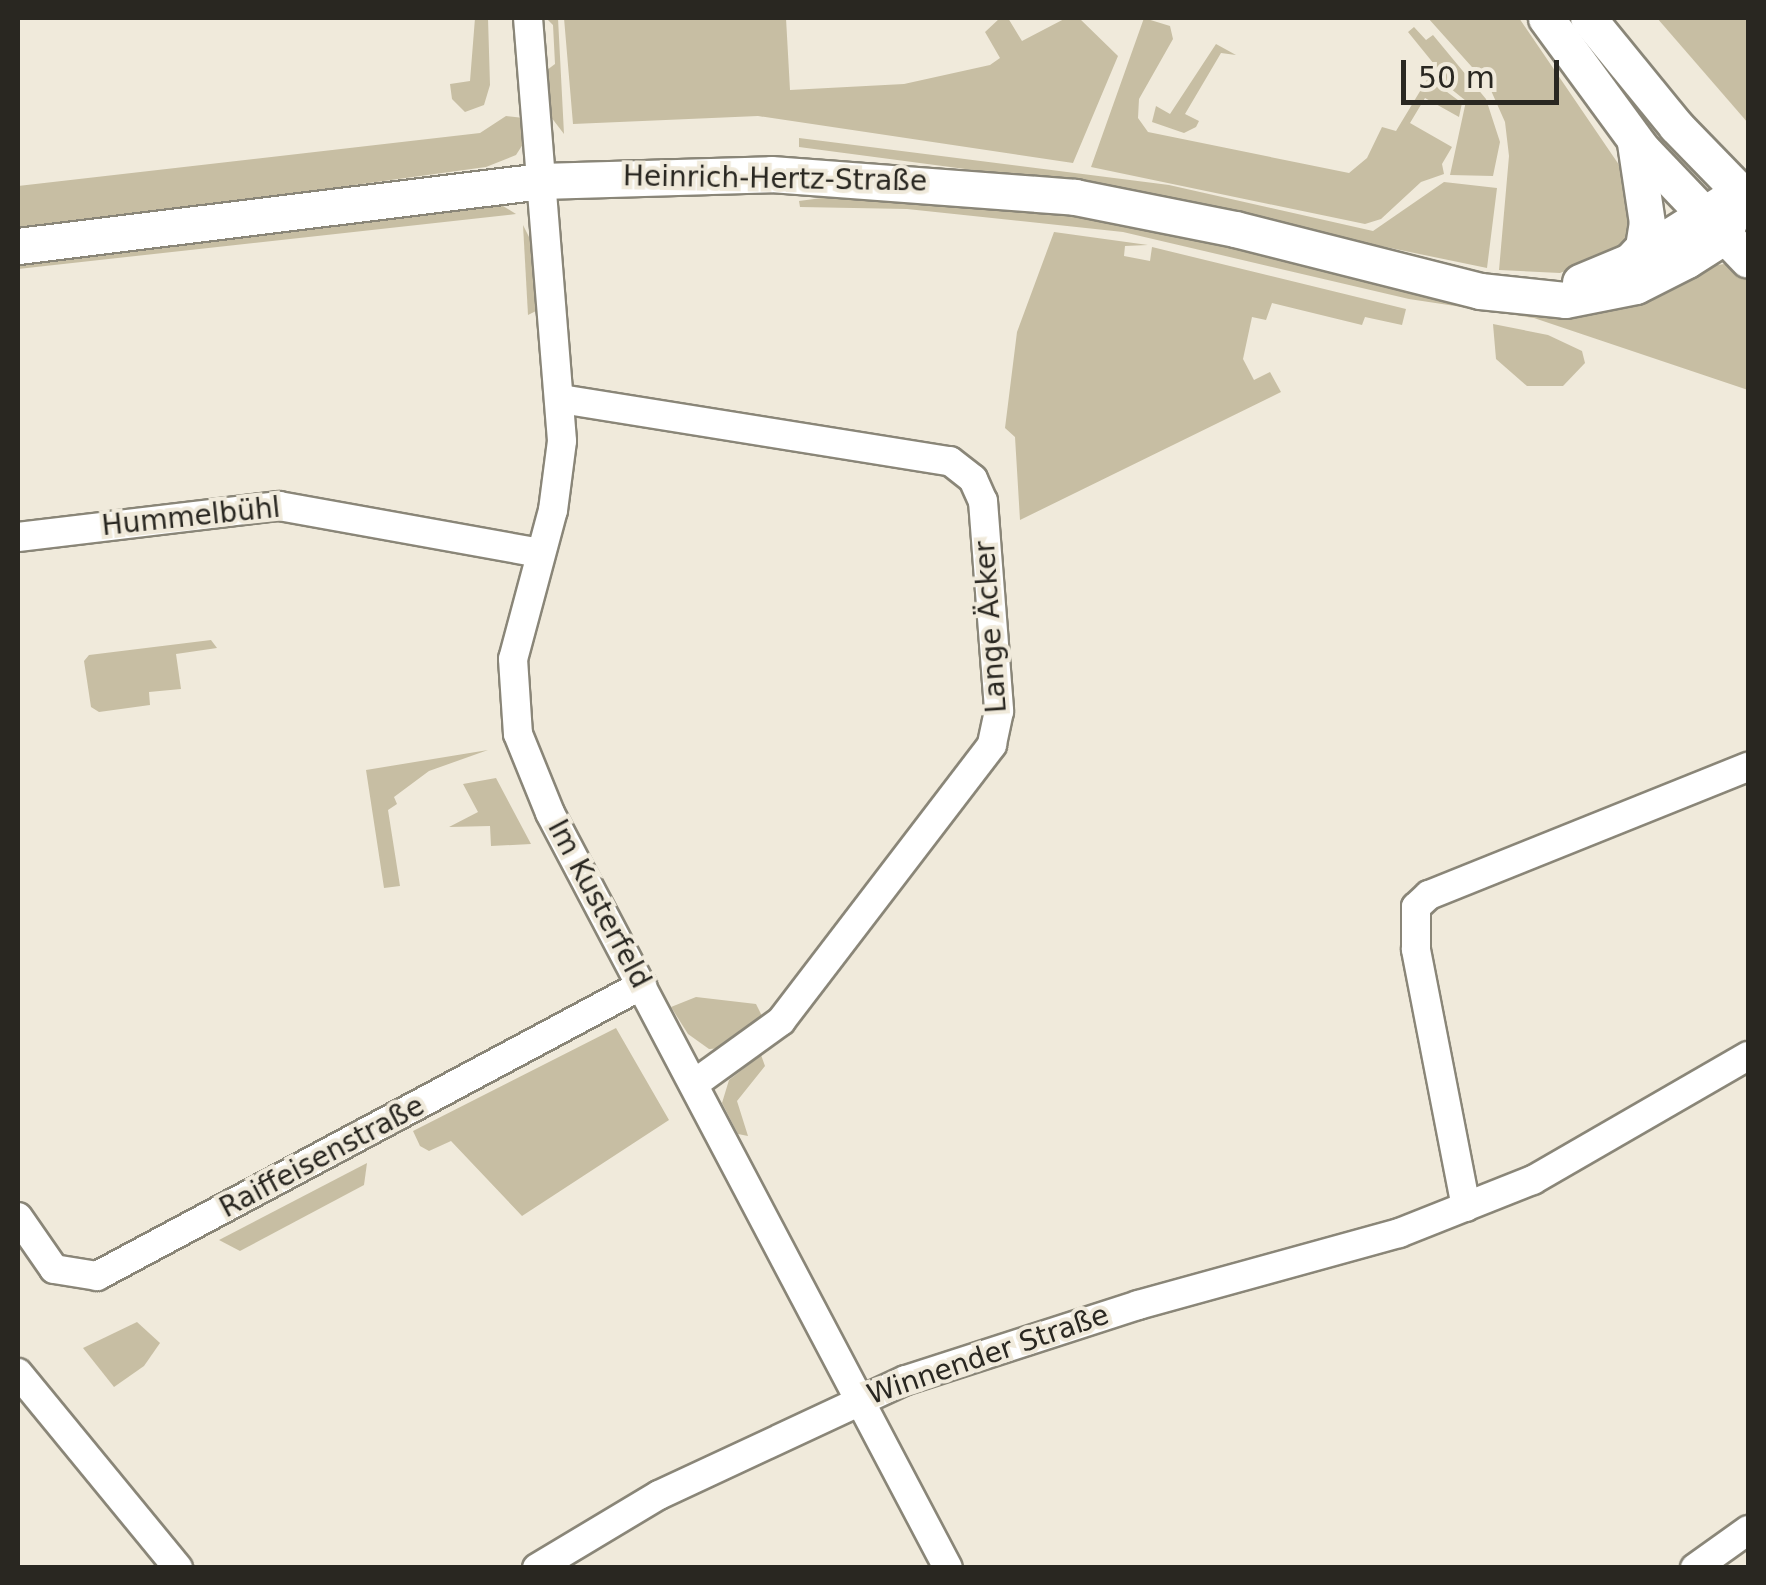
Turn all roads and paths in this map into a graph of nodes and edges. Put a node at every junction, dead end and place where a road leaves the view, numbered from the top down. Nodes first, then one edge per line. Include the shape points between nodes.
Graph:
1 (528, 18) edge
2 (1546, 18) edge
3 (1588, 18) edge
4 (1634, 137) junction
5 (541, 181) junction
6 (1745, 197) edge
7 (1724, 237) edge
8 (18, 246) edge
9 (1630, 261) junction
10 (1524, 297) junction
11 (561, 399) junction
12 (18, 537) edge
13 (540, 554) junction
14 (1748, 767) edge
15 (642, 985) junction
16 (1748, 1056) edge
17 (694, 1084) junction
18 (1466, 1208) junction
19 (18, 1216) edge
20 (18, 1373) edge
21 (859, 1398) junction
22 (1748, 1530) edge
23 (178, 1568) edge
24 (537, 1568) edge
25 (948, 1568) edge
26 (1695, 1568) edge

1 - 5 street, Im Kusterfeld
2 - 4 main road
3 - 6 main road via 1676,126
4 - 7 main road
4 - 9 main road via 1647,223 1642,247
5 - 8 main road, Heinrich-Hertz-Straße
5 - 10 main road, Heinrich-Hertz-Straße via 742,174 1003,188 1171,215
5 - 11 street, Im Kusterfeld
6 - 7 main road, Heinrich-Hertz-Straße
7 - 9 main road, Heinrich-Hertz-Straße
7 - 10 main road, Heinrich-Hertz-Straße via 1636,286 1565,300
9 - 10 main road, Heinrich-Hertz-Straße
11 - 13 street, Im Kusterfeld via 558,490
11 - 17 street, Lange Äcker via 950,461 973,479 983,501 999,711 992,745 781,1021
12 - 13 street, Hummelbühl via 280,506
13 - 15 street, Im Kusterfeld via 513,659 518,734 538,789
14 - 18 street via 1429,895 1416,907 1416,948
15 - 17 street, Im Kusterfeld
15 - 19 street, Raiffeisenstraße via 97,1276 54,1269
16 - 18 street, Winnender Straße via 1612,1138
17 - 21 street, Im Kusterfeld
18 - 21 street, Winnender Straße via 1291,1267 976,1354
20 - 23 street via 136,1508
21 - 24 street, Winnender Straße via 659,1495
21 - 25 street, Im Kusterfeld
22 - 26 street

